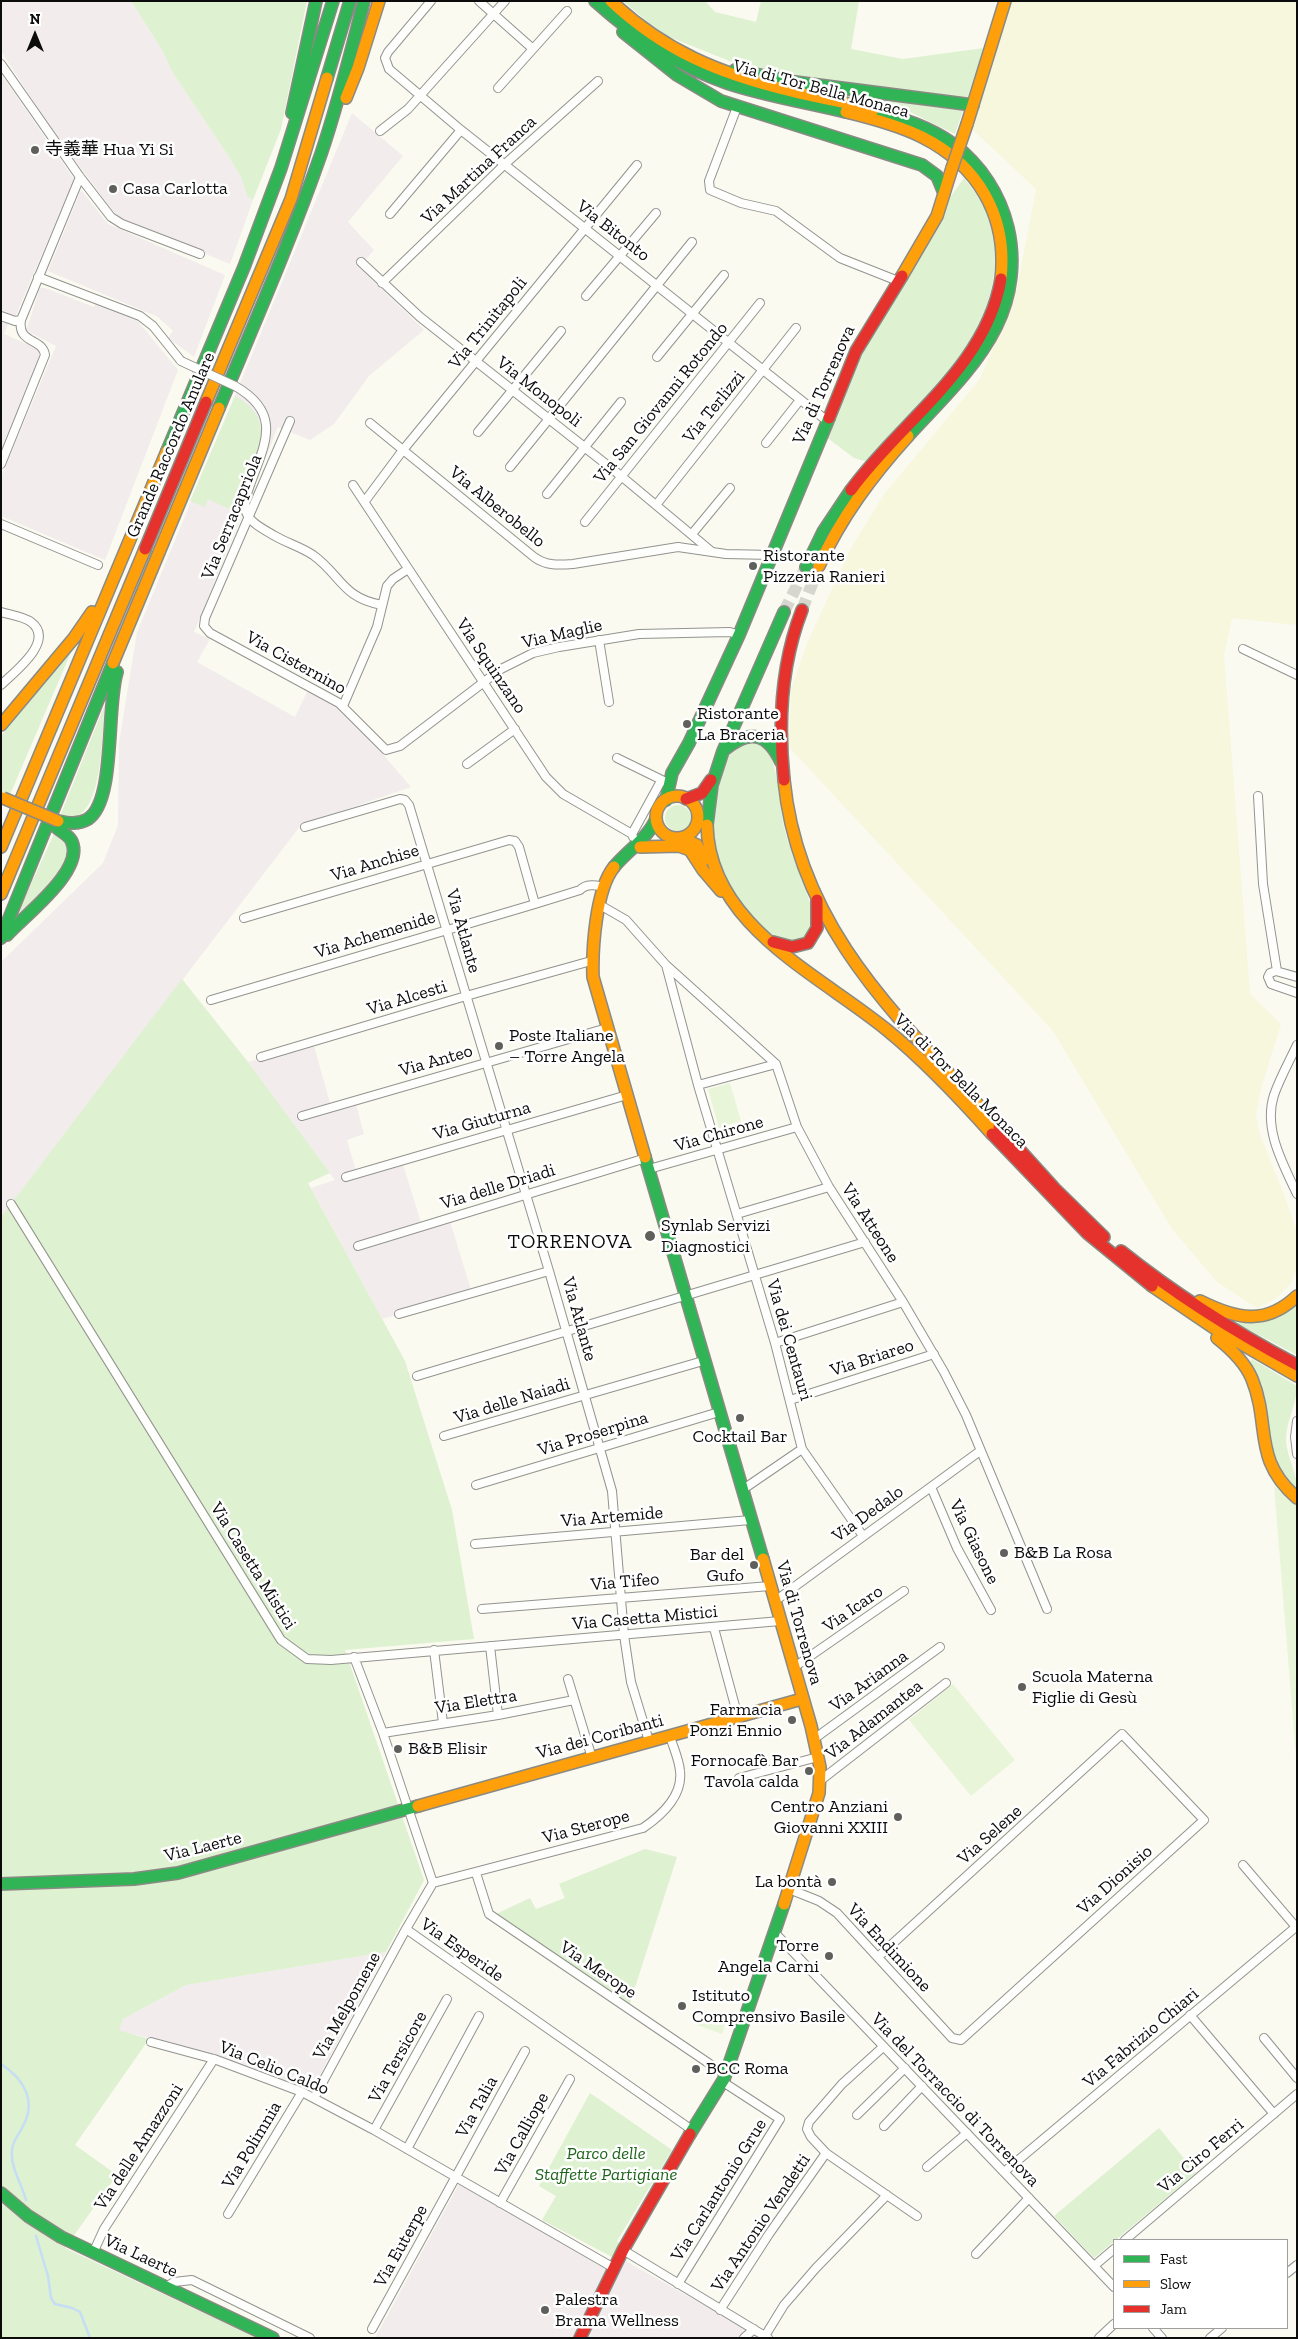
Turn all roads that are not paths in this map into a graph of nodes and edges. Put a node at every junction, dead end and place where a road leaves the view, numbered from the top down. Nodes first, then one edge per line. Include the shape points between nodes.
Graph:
1 (316, 1) edge
2 (333, 1) edge
3 (350, 1) edge
4 (364, 1) edge
5 (379, 1) edge
6 (431, 1) edge
7 (479, 1) edge
8 (505, 1) edge
9 (611, 1) edge
10 (1005, 1) edge
11 (596, 2) edge
12 (567, 11) dead end
13 (493, 14) junction
14 (533, 49) junction
15 (680, 52) junction
16 (1, 64) edge
17 (598, 81) dead end
18 (498, 88) dead end
19 (420, 96) junction
20 (973, 105) junction
21 (738, 107) junction
22 (461, 130) junction
23 (380, 131) dead end
24 (321, 154) junction
25 (505, 164) junction
26 (637, 165) dead end
27 (281, 168) junction
28 (80, 177) junction
29 (944, 194) junction
30 (656, 213) dead end
31 (390, 214) dead end
32 (584, 227) junction
33 (692, 242) dead end
34 (200, 254) dead end
35 (620, 255) junction
36 (361, 262) dead end
37 (724, 276) dead end
38 (38, 277) junction
39 (898, 282) junction
40 (382, 283) junction
41 (656, 284) junction
42 (586, 296) dead end
43 (760, 303) dead end
44 (692, 313) junction
45 (1, 316) edge
46 (21, 320) junction
47 (796, 328) dead end
48 (561, 331) dead end
49 (728, 343) junction
50 (657, 357) dead end
51 (476, 361) junction
52 (763, 370) junction
53 (512, 390) junction
54 (800, 400) junction
55 (621, 402) dead end
56 (548, 418) junction
57 (826, 420) junction
58 (290, 421) dead end
59 (370, 423) dead end
60 (478, 432) dead end
61 (766, 443) dead end
62 (585, 447) junction
63 (403, 450) junction
64 (2, 460) edge
65 (510, 467) dead end
66 (621, 476) junction
67 (353, 485) dead end
68 (730, 488) dead end
69 (547, 494) dead end
70 (365, 501) junction
71 (656, 505) junction
72 (248, 514) junction
73 (585, 522) dead end
74 (1, 524) edge
75 (692, 534) junction
76 (711, 552) junction
77 (772, 555) junction
78 (98, 565) dead end
79 (819, 566) tunnel mouth
80 (806, 567) tunnel mouth
81 (408, 569) junction
82 (112, 582) junction
83 (382, 605) junction
84 (802, 610) tunnel mouth
85 (1, 612) edge
86 (784, 612) tunnel mouth
87 (134, 613) junction
88 (204, 626) joint
89 (739, 634) junction
90 (599, 640) junction
91 (1243, 650) dead end
92 (1297, 675) edge
93 (485, 682) junction
94 (1, 684) edge
95 (609, 702) dead end
96 (343, 706) junction
97 (1, 725) edge
98 (516, 729) junction
99 (390, 748) joint
100 (724, 750) junction
101 (617, 758) dead end
102 (781, 763) junction
103 (467, 764) dead end
104 (715, 772) junction
105 (665, 782) junction
106 (1258, 796) dead end
107 (684, 798) junction
108 (2, 800) edge
109 (666, 800) junction
110 (656, 819) junction
111 (57, 824) junction
112 (639, 824) junction
113 (305, 827) dead end
114 (647, 833) junction
115 (665, 835) junction
116 (682, 838) junction
117 (636, 842) junction
118 (1, 848) edge
119 (427, 864) junction
120 (707, 876) junction
121 (604, 888) junction
122 (1, 894) edge
123 (728, 900) junction
124 (817, 900) junction
125 (535, 904) junction
126 (600, 905) junction
127 (244, 918) dead end
128 (448, 929) junction
129 (1, 938) edge
130 (766, 939) junction
131 (1, 943) edge
132 (591, 962) junction
133 (666, 965) junction
134 (1278, 971) junction
135 (1297, 977) edge
136 (1297, 993) edge
137 (466, 996) junction
138 (211, 1000) dead end
139 (607, 1028) junction
140 (1297, 1046) edge
141 (261, 1058) dead end
142 (487, 1062) junction
143 (776, 1064) junction
144 (698, 1085) junction
145 (627, 1095) junction
146 (302, 1116) dead end
147 (798, 1127) junction
148 (507, 1130) junction
149 (718, 1150) junction
150 (647, 1164) junction
151 (346, 1177) dead end
152 (829, 1187) junction
153 (526, 1194) junction
154 (1297, 1194) edge
155 (11, 1204) dead end
156 (737, 1214) junction
157 (866, 1242) junction
158 (358, 1246) dead end
159 (549, 1271) junction
160 (755, 1275) junction
161 (1153, 1276) junction
162 (686, 1296) junction
163 (1297, 1296) edge
164 (904, 1302) junction
165 (399, 1314) dead end
166 (1200, 1320) junction
167 (566, 1331) junction
168 (775, 1343) junction
169 (934, 1354) junction
170 (704, 1361) junction
171 (1297, 1365) edge
172 (417, 1376) dead end
173 (1297, 1376) edge
174 (585, 1394) junction
175 (790, 1400) junction
176 (719, 1412) junction
177 (1297, 1421) edge
178 (444, 1436) dead end
179 (601, 1446) junction
180 (802, 1449) junction
181 (980, 1451) junction
182 (1297, 1454) edge
183 (476, 1485) dead end
184 (931, 1486) junction
185 (742, 1490) junction
186 (1297, 1498) edge
187 (750, 1520) junction
188 (616, 1532) junction
189 (863, 1536) junction
190 (476, 1544) dead end
191 (770, 1586) junction
192 (904, 1591) dead end
193 (620, 1597) junction
194 (774, 1601) junction
195 (482, 1609) dead end
196 (1047, 1609) dead end
197 (991, 1610) dead end
198 (780, 1621) junction
199 (714, 1628) junction
200 (624, 1635) junction
201 (490, 1646) junction
202 (940, 1647) dead end
203 (434, 1650) junction
204 (354, 1657) junction
205 (794, 1668) junction
206 (568, 1679) dead end
207 (946, 1683) dead end
208 (802, 1699) junction
209 (574, 1700) junction
210 (498, 1715) junction
211 (738, 1717) junction
212 (443, 1723) junction
213 (383, 1733) junction
214 (1122, 1734) joint
215 (670, 1736) junction
216 (814, 1739) junction
217 (649, 1740) junction
218 (818, 1757) junction
219 (592, 1758) junction
220 (739, 1778) dead end
221 (821, 1780) junction
222 (407, 1809) junction
223 (1243, 1865) dead end
224 (476, 1873) junction
225 (433, 1883) junction
226 (1, 1884) edge
227 (789, 1889) junction
228 (1296, 1927) edge
229 (406, 1929) junction
230 (775, 1933) junction
231 (878, 1957) junction
232 (447, 1999) dead end
233 (1190, 2015) junction
234 (480, 2016) dead end
235 (1264, 2038) dead end
236 (958, 2040) joint
237 (151, 2042) dead end
238 (883, 2047) junction
239 (525, 2050) dead end
240 (214, 2059) junction
241 (905, 2068) junction
242 (724, 2078) junction
243 (1297, 2078) edge
244 (570, 2079) dead end
245 (922, 2086) junction
246 (302, 2092) junction
247 (1297, 2094) edge
248 (314, 2098) junction
249 (1274, 2114) junction
250 (857, 2115) dead end
251 (884, 2126) dead end
252 (374, 2130) junction
253 (692, 2130) junction
254 (967, 2133) junction
255 (407, 2148) junction
256 (826, 2153) junction
257 (927, 2167) dead end
258 (1004, 2172) junction
259 (456, 2177) junction
260 (1, 2193) edge
261 (887, 2195) junction
262 (1029, 2198) junction
263 (500, 2203) junction
264 (228, 2214) dead end
265 (917, 2216) dead end
266 (1126, 2239) edge
267 (623, 2250) junction
268 (1113, 2250) edge
269 (93, 2252) junction
270 (976, 2254) dead end
271 (1094, 2266) junction
272 (614, 2268) junction
273 (678, 2284) junction
274 (1113, 2286) edge
275 (166, 2287) junction
276 (720, 2310) junction
277 (1113, 2325) edge
278 (372, 2329) dead end
279 (754, 2329) junction
280 (1221, 2329) edge
281 (767, 2337) edge
282 (273, 2338) edge
283 (310, 2338) edge
284 (580, 2338) edge
285 (744, 2338) edge
286 (1099, 2338) edge
287 (1210, 2338) edge

1 - 27 main road
2 - 27 main road, Grande Raccordo Anulare
3 - 122 main road, Grande Raccordo Anulare via 291,199
4 - 24 main road
5 - 24 main road via 358,68
6 - 19 street, Via Bitonto via 388,52 386,61 390,70
7 - 13 street
8 - 13 street
9 - 15 main road, Via di Tor Bella Monaca via 650,34
10 - 20 main road, Via di Torrenova
11 - 21 main road via 617,27 680,78 708,95
11 - 80 main road, Via di Tor Bella Monaca via 649,44 709,76 774,97 880,121 928,139 962,162 982,188 995,213 1003,265 997,301 985,328 971,352 948,380 876,457 852,489 829,523
12 - 14 street
13 - 14 street
13 - 19 street
14 - 18 street
15 - 20 main road via 730,69 775,78
15 - 79 main road, Via di Tor Bella Monaca via 710,67 752,81 890,114 929,129 961,150 980,170 997,196 1008,225 1012,279 1005,308 992,335 967,371 864,489 834,533
16 - 28 street
17 - 25 street, Via Martina Franca
19 - 22 street, Via Bitonto
19 - 23 street via 401,116
20 - 29 main road, Via di Torrenova, bridge
21 - 29 main road via 922,164 937,176
21 - 39 street via 709,181 710,190 741,203 776,211 840,258
22 - 25 street, Via Bitonto
22 - 31 street
24 - 87 main road via 249,340
25 - 32 street, Via Bitonto
25 - 40 street, Via Martina Franca
26 - 32 street, Via Trinitapoli
27 - 82 main road, Grande Raccordo Anulare via 226,310
28 - 34 street via 115,220
28 - 38 street
29 - 39 main road, Via di Torrenova via 930,230
30 - 35 street
32 - 35 street, Via Bitonto
32 - 51 street, Via Trinitapoli
33 - 41 street
35 - 41 street, Via Bitonto
35 - 42 street
36 - 40 street, Via Monopoli
37 - 44 street
38 - 46 street
38 - 72 street, bridge via 140,316 153,326 182,361 235,386 257,404 265,418 266,428 264,451 248,491
39 - 57 main road, Via di Torrenova via 862,338
40 - 51 street, Via Monopoli
41 - 44 street, Via Bitonto
41 - 56 street
43 - 49 street, Via San Giovanni Rotondo
44 - 49 street, Via Bitonto
44 - 50 street
45 - 46 street
46 - 64 street via 24,335 43,347 46,355
47 - 52 street, Via Terlizzi
48 - 53 street
49 - 52 street, Via Bitonto
49 - 66 street, Via San Giovanni Rotondo
51 - 53 street, Via Monopoli
51 - 63 street, Via Trinitapoli
52 - 54 street, Via Bitonto
52 - 71 street, Via Terlizzi
53 - 56 street, Via Monopoli
53 - 60 street
54 - 57 street, Via Bitonto
54 - 61 street
55 - 62 street, Via Monopoli
56 - 62 street, Via Monopoli
56 - 65 street
57 - 77 main road, Via di Torrenova
58 - 72 street, Via Serracapriola
59 - 63 street, Via Alberobello
62 - 66 street, Via Monopoli
62 - 69 street, Via Monopoli
63 - 70 street, Via Trinitapoli
63 - 76 street, Via Alberobello via 543,562 573,564 678,547
66 - 71 street, Via Monopoli
66 - 73 street, Via San Giovanni Rotondo
67 - 70 street, Via Squinzano
68 - 75 street
70 - 81 street, Via Squinzano
71 - 75 street, Via Monopoli
72 - 83 street via 277,537 312,554 349,592
72 - 88 street, Via Serracapriola
74 - 78 street
75 - 76 street, Via Monopoli
76 - 77 street, Via Alberobello
77 - 89 main road, Via di Torrenova
81 - 83 street via 389,584
81 - 93 street, Via Squinzano
82 - 97 main road via 74,638
82 - 118 main road, Grande Raccordo Anulare
83 - 96 street via 377,627
84 - 102 main road, Via di Tor Bella Monaca via 784,680
85 - 94 street via 31,622 39,640 36,650
86 - 100 main road, Via di Tor Bella Monaca
87 - 111 main road via 128,644 112,691 102,799 84,821
87 - 129 main road
88 - 96 street, Via Cisternino via 210,633
89 - 90 street, Via Maglie via 662,633
89 - 105 main road, Via di Torrenova via 689,743
90 - 93 street, Via Maglie via 532,653 508,664
90 - 95 street
91 - 92 street
93 - 98 street, Via Squinzano
93 - 99 street, Via Maglie via 400,746
96 - 99 street, Via Cisternino via 382,747
98 - 103 street
98 - 117 street, Via Squinzano via 556,788
100 - 102 main road via 740,738 759,737 773,746
100 - 104 main road, Via di Tor Bella Monaca
101 - 105 street
102 - 124 main road, Via di Tor Bella Monaca via 788,812
104 - 107 main road via 702,794
104 - 123 main road, Via di Tor Bella Monaca via 708,806 707,840 715,872
105 - 107 main road
105 - 109 main road, Via di Torrenova
105 - 112 street, Via di Torrenova
106 - 134 street via 1264,897
107 - 109 main road
107 - 116 main road via 695,806 698,819 693,831
108 - 111 main road
109 - 110 main road
110 - 114 main road, Via di Torrenova
110 - 115 main road
111 - 131 main road via 72,841 74,854 69,868
112 - 114 street via 640,830
112 - 117 street, Via di Torrenova
113 - 119 street, Via Atlante via 398,799 405,800
114 - 117 main road, Via di Torrenova
115 - 116 main road
115 - 117 main road, Via di Torrenova
116 - 120 main road via 700,850
117 - 120 main road via 690,850
117 - 121 main road, Via di Torrenova via 606,876
119 - 125 street, Via Anchise via 515,841
119 - 127 street, Via Anchise
119 - 128 street, Via Atlante
120 - 123 main road
121 - 125 street, Via Achemenide via 588,886
121 - 126 main road, Via di Torrenova
123 - 130 main road, Via di Tor Bella Monaca
124 - 130 main road via 816,928 808,943 789,947
124 - 161 main road, Via di Tor Bella Monaca via 841,945 877,994 1055,1189 1103,1236
125 - 128 street, Via Achemenide
126 - 132 main road, Via di Torrenova
126 - 133 street, Via Atteone via 626,920
128 - 137 street, Via Atlante
128 - 138 street, Via Achemenide
130 - 166 main road, Via di Tor Bella Monaca via 866,1012 911,1050 1086,1232 1134,1274
132 - 137 street, Via Alcesti
132 - 139 main road, Via di Torrenova
133 - 143 street, Via Atteone
133 - 144 street, Via dei Centauri
134 - 135 street
134 - 136 street via 1270,973 1269,983
137 - 141 street, Via Alcesti
137 - 142 street, Via Atlante
139 - 142 street, Via Anteo
139 - 145 main road, Via di Torrenova
140 - 154 street via 1274,1094 1270,1120 1277,1149
142 - 146 street, Via Anteo
142 - 148 street, Via Atlante
143 - 144 street
143 - 147 street, Via Atteone
144 - 149 street, Via dei Centauri
145 - 148 street, Via Giuturna
145 - 150 main road, Via di Torrenova
147 - 149 street, Via Chirone
147 - 152 street, Via Atteone
148 - 151 street, Via Giuturna
148 - 153 street, Via Atlante
149 - 150 street, Via Chirone
149 - 156 street, Via dei Centauri
150 - 153 street, Via delle Driadi
150 - 162 main road, Via di Torrenova
152 - 156 street
152 - 157 street, Via Atteone
153 - 158 street, Via delle Driadi
153 - 159 street, Via Atlante
155 - 204 street, Via Casetta Mistici via 281,1640 307,1659
156 - 160 street, Via dei Centauri
157 - 160 street
157 - 164 street, Via Atteone
159 - 165 street
159 - 167 street, Via Atlante
160 - 162 street
160 - 168 street, Via dei Centauri
161 - 163 main road via 1213,1308 1250,1318 1276,1313
161 - 171 main road, Via di Tor Bella Monaca via 1216,1319
162 - 167 street
162 - 170 main road, Via di Torrenova
164 - 168 street
164 - 169 street, Via Atteone
166 - 173 main road, Via di Tor Bella Monaca
166 - 186 main road via 1235,1353 1247,1370 1255,1388 1268,1459 1281,1484
167 - 172 street
167 - 174 street, Via Atlante
168 - 175 street, Via dei Centauri
169 - 175 street, Via Briareo
169 - 181 street, Via Atteone
170 - 174 street, Via delle Naiadi
170 - 176 main road, Via di Torrenova
174 - 178 street, Via delle Naiadi
174 - 179 street, Via Atlante
175 - 180 street, Via dei Centauri
176 - 179 street, Via Proserpina
176 - 185 main road, Via di Torrenova
177 - 182 street
179 - 183 street, Via Proserpina
179 - 188 street, Via Atlante via 612,1491
180 - 185 street
180 - 189 street, Via dei Centauri
181 - 184 street, Via Dedalo
181 - 196 street, Via Atteone
184 - 189 street, Via Dedalo
184 - 197 street, Via Giasone via 957,1548
185 - 187 main road, Via di Torrenova
187 - 188 street, Via Artemide
187 - 191 main road, Via di Torrenova
188 - 190 street, Via Artemide
188 - 193 street, Via Atlante
189 - 194 street, Via Dedalo
191 - 193 street, Via Tifeo
191 - 194 main road, Via di Torrenova
192 - 205 street, Via Icaro
193 - 195 street, Via Tifeo
193 - 200 street, Via Atlante
194 - 198 main road, Via di Torrenova
198 - 199 street, Via Casetta Mistici
198 - 205 main road, Via di Torrenova
199 - 200 street, Via Casetta Mistici
199 - 211 street
200 - 201 street, Via Casetta Mistici
200 - 217 street, Via Atlante via 631,1682
201 - 203 street, Via Casetta Mistici
201 - 210 street
202 - 216 street, Via Arianna
203 - 204 street, Via Casetta Mistici
203 - 212 street
204 - 213 street
205 - 208 main road, Via di Torrenova
206 - 209 street
207 - 221 street, Via Adamantea
208 - 211 main road, Via dei Coribanti
208 - 216 main road, Via di Torrenova
209 - 210 street, Via Elettra
209 - 219 street
210 - 212 street, Via Elettra
211 - 215 main road, Via dei Coribanti
212 - 213 street, Via Elettra
213 - 222 street
214 - 231 street, Via Selene
214 - 236 street, Via Dionisio via 1204,1820 965,2038
215 - 217 main road, Via dei Coribanti
215 - 224 street, Via Sterope via 680,1780 668,1807 643,1828
216 - 218 main road, Via di Torrenova
217 - 219 main road, Via dei Coribanti
218 - 220 street
218 - 221 main road, Via di Torrenova
219 - 222 main road, Via dei Coribanti
221 - 227 main road, Via di Torrenova
222 - 225 street
222 - 226 main road, Via Laerte via 170,1875 113,1881
223 - 228 street
224 - 225 street, Via Sterope
224 - 242 street, Via Merope via 489,1914
225 - 229 street, Via Esperide
227 - 230 main road, Via di Torrenova
227 - 231 street, Via Endimione via 830,1908
228 - 233 street, Via Fabrizio Chiari
229 - 248 street, Via Melpomene
229 - 253 street, Via Esperide
230 - 238 street, Via del Torraccio di Torrenova
230 - 242 main road, Via di Torrenova
231 - 236 street, Via Endimione via 952,2038
232 - 252 street, Via Tersicore
233 - 249 street
233 - 258 street, Via Fabrizio Chiari
234 - 255 street
235 - 243 street
237 - 240 street, Via Celio Caldo
238 - 241 street, Via del Torraccio di Torrenova
238 - 256 street via 842,2084 809,2122 807,2129 811,2137
239 - 259 street, Via Talia
240 - 246 street, Via Celio Caldo
240 - 269 street, Via delle Amazzoni via 104,2229
241 - 245 street, Via del Torraccio di Torrenova
241 - 250 street
242 - 253 main road, Via di Torrenova
242 - 273 street, Via Carlantonio Grue via 780,2119
244 - 263 street, Via Calliope
245 - 251 street
245 - 254 street, Via del Torraccio di Torrenova
246 - 248 street, Via Celio Caldo
246 - 264 street, Via Polimnia
247 - 249 street, Via Ciro Ferri
248 - 252 street, Via Celio Caldo
249 - 266 street, Via Ciro Ferri
252 - 255 street, Via Celio Caldo
253 - 267 main road, Via di Torrenova
254 - 257 street
254 - 258 street, Via del Torraccio di Torrenova
255 - 259 street, Via Celio Caldo
256 - 261 street
256 - 276 street, Via Antonio Vendetti
258 - 262 street, Via del Torraccio di Torrenova
259 - 263 street, Via Celio Caldo
259 - 278 street, Via Euterpe
260 - 269 main road, Via Laerte via 37,2222
261 - 265 street
261 - 281 street via 784,2305
262 - 270 street
262 - 271 street, Via del Torraccio di Torrenova
263 - 272 street, Via Celio Caldo
267 - 272 main road, Via di Torrenova
267 - 273 street
268 - 271 street
269 - 275 main road, Via Laerte
271 - 274 street, Via del Torraccio di Torrenova
272 - 284 main road, Via di Torrenova
273 - 276 street
275 - 282 main road, Via Laerte
275 - 283 street via 174,2282 192,2280
276 - 279 street
277 - 286 street
279 - 281 street
279 - 285 street
280 - 287 street

